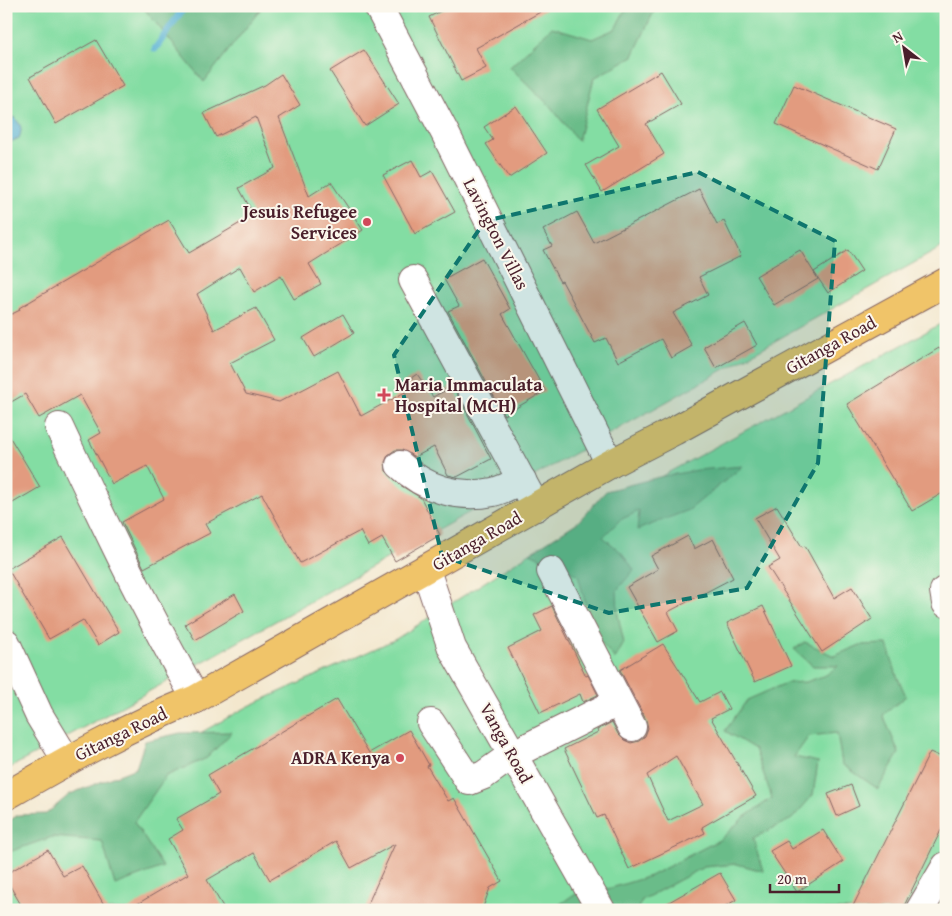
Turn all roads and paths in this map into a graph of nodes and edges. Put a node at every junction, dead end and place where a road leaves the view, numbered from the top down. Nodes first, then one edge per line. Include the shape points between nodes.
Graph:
1 (378, 6) edge
2 (413, 280) dead end
3 (946, 282) edge
4 (59, 427) dead end
5 (610, 464) junction
6 (400, 465) dead end
7 (522, 480) junction
8 (536, 506) junction
9 (426, 570) junction
10 (551, 571) dead end
11 (6, 643) edge
12 (196, 699) junction
13 (618, 702) junction
14 (431, 723) dead end
15 (632, 727) dead end
16 (512, 755) junction
17 (67, 761) junction
18 (6, 796) edge
19 (946, 866) edge
20 (601, 910) edge
21 (920, 910) edge

1 - 5 street, Lavington Villas
2 - 7 street
3 - 5 main road, Gitanga Road
4 - 12 street via 116,547
5 - 8 main road, Gitanga Road
6 - 7 street via 412,477 455,494 494,492
7 - 8 street
8 - 9 main road, Gitanga Road
9 - 12 main road, Gitanga Road
9 - 16 street, Vanga Road via 452,648
10 - 13 street
11 - 17 street via 39,716
12 - 17 main road, Gitanga Road
13 - 15 street
13 - 16 street
14 - 16 street via 470,781
16 - 20 street, Vanga Road
17 - 18 main road, Gitanga Road
19 - 21 street

